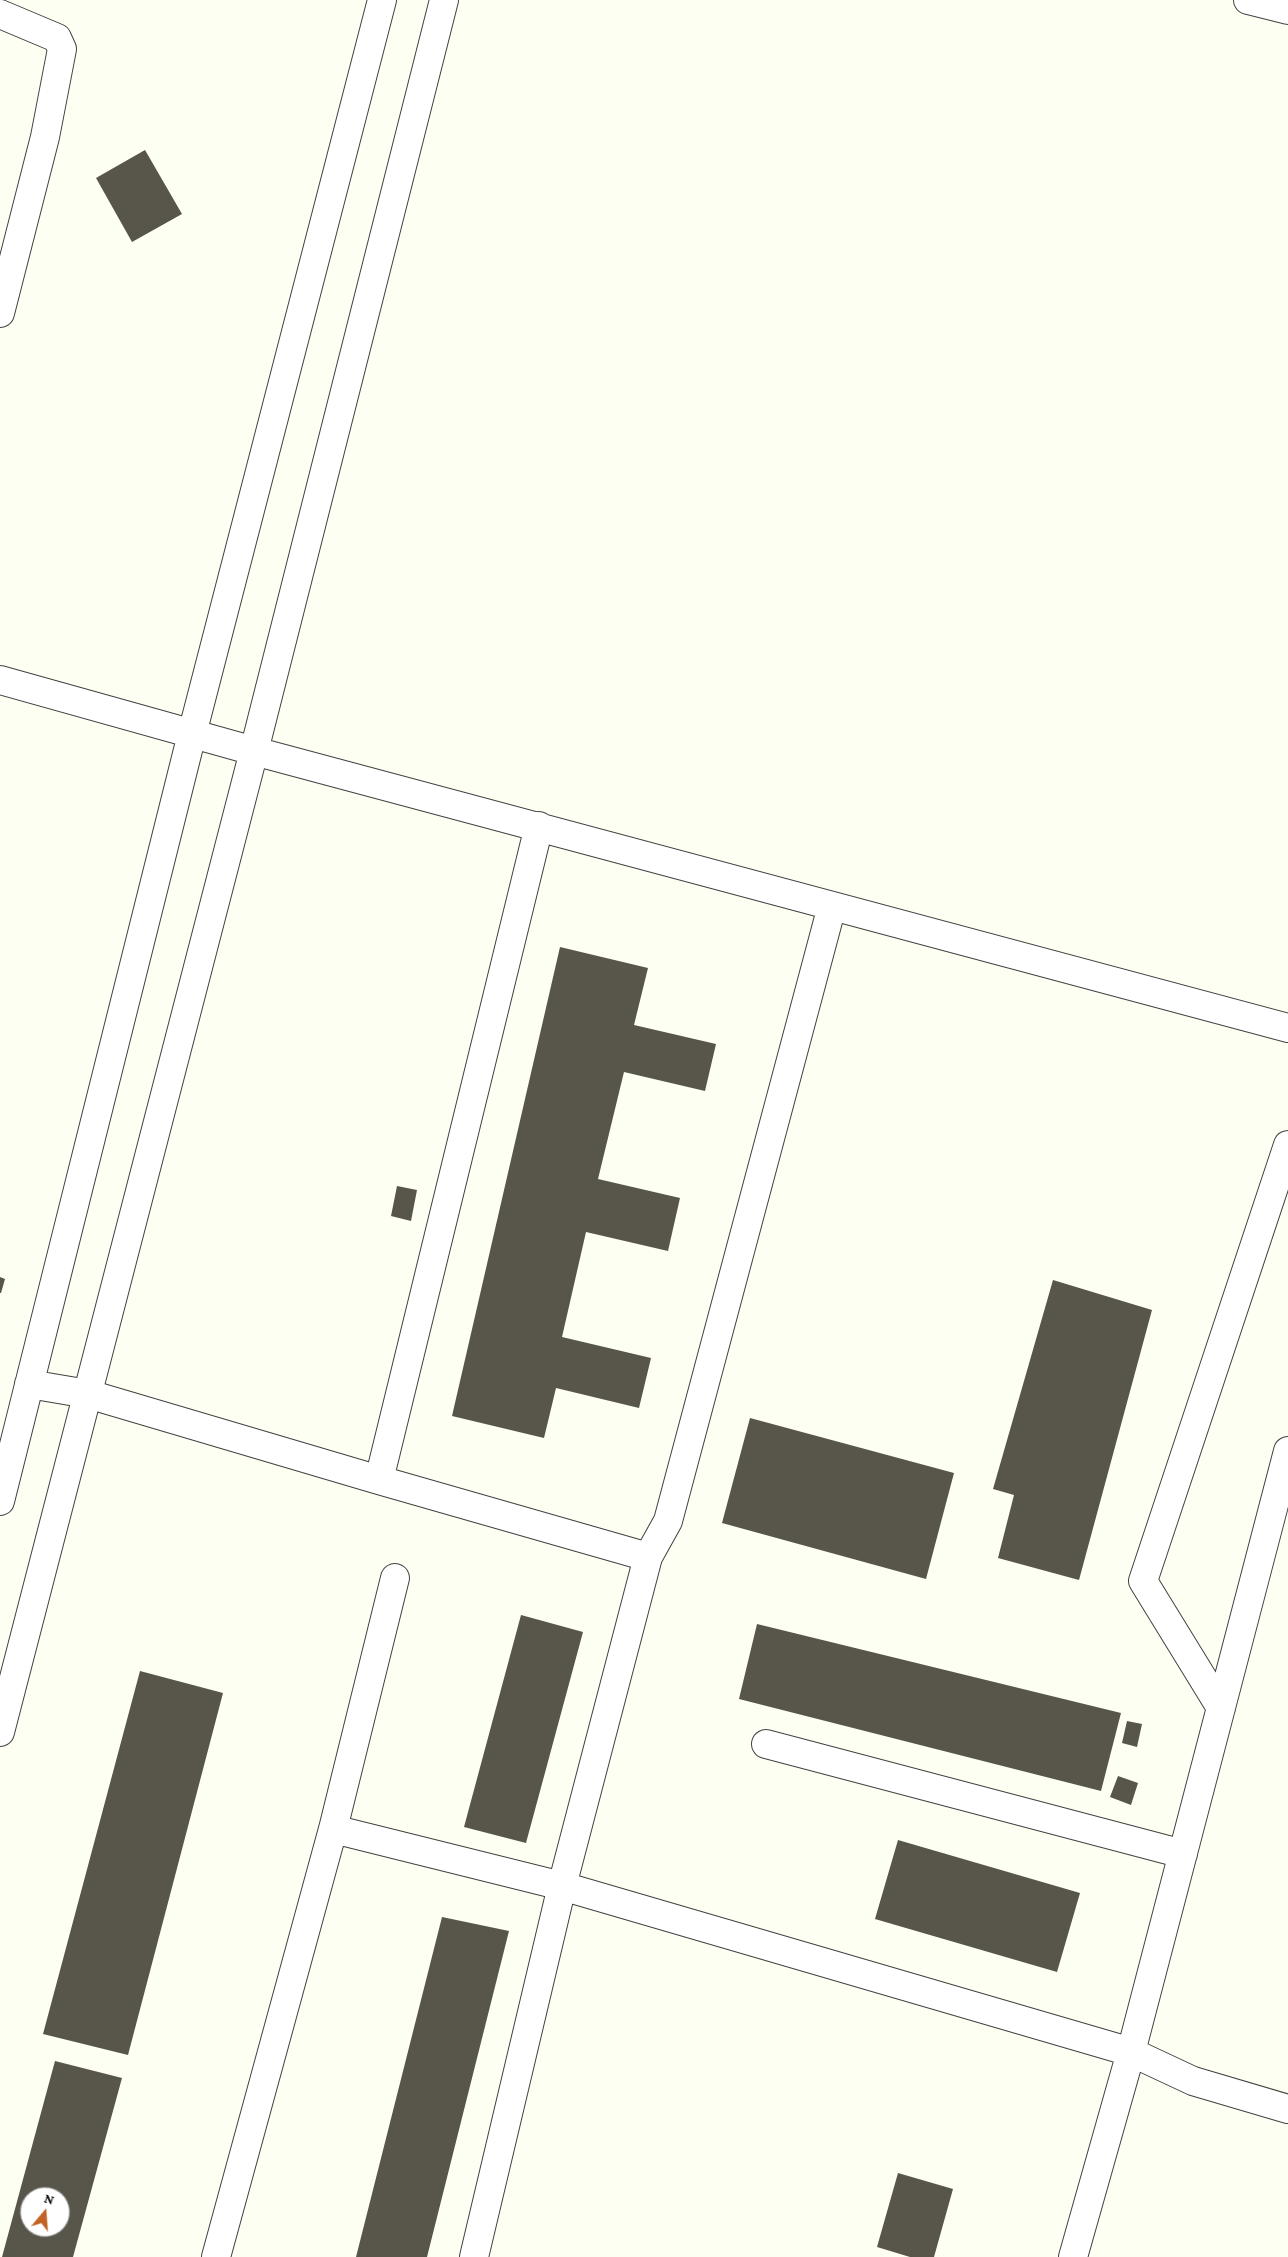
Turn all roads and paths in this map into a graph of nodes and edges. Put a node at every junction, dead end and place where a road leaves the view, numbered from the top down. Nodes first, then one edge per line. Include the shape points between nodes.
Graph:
1 (382, 0) edge
2 (444, 0) edge
3 (1248, 0) edge
4 (1288, 10) edge
5 (0, 14) edge
6 (0, 313) edge
7 (0, 680) edge
8 (192, 734) junction
9 (254, 751) junction
10 (539, 826) junction
11 (832, 906) junction
12 (1288, 1028) edge
13 (1288, 1145) edge
14 (29, 1384) junction
15 (88, 1394) junction
16 (1288, 1450) edge
17 (379, 1480) junction
18 (0, 1501) edge
19 (648, 1557) junction
20 (395, 1578) dead end
21 (1221, 1708) junction
22 (0, 1732) edge
23 (766, 1744) dead end
24 (332, 1829) junction
25 (1183, 1854) junction
26 (562, 1886) junction
27 (1131, 2052) junction
28 (1288, 2109) edge
29 (216, 2257) edge
30 (474, 2257) edge
31 (1074, 2257) edge

1 - 8 street
2 - 9 street
3 - 4 street
5 - 6 street via 57,38 62,49 45,138
7 - 8 street
8 - 9 street
8 - 14 street
9 - 10 street
9 - 15 street
10 - 11 street
10 - 17 street
11 - 12 street
11 - 19 street via 668,1521
13 - 21 street via 1143,1581
14 - 15 street
14 - 18 street
15 - 17 street
15 - 22 street
16 - 21 street
17 - 19 street
19 - 26 street
20 - 24 street
21 - 25 street
23 - 25 street
24 - 26 street
24 - 29 street
25 - 27 street
26 - 27 street
26 - 30 street
27 - 28 street via 1193,2081
27 - 31 street

